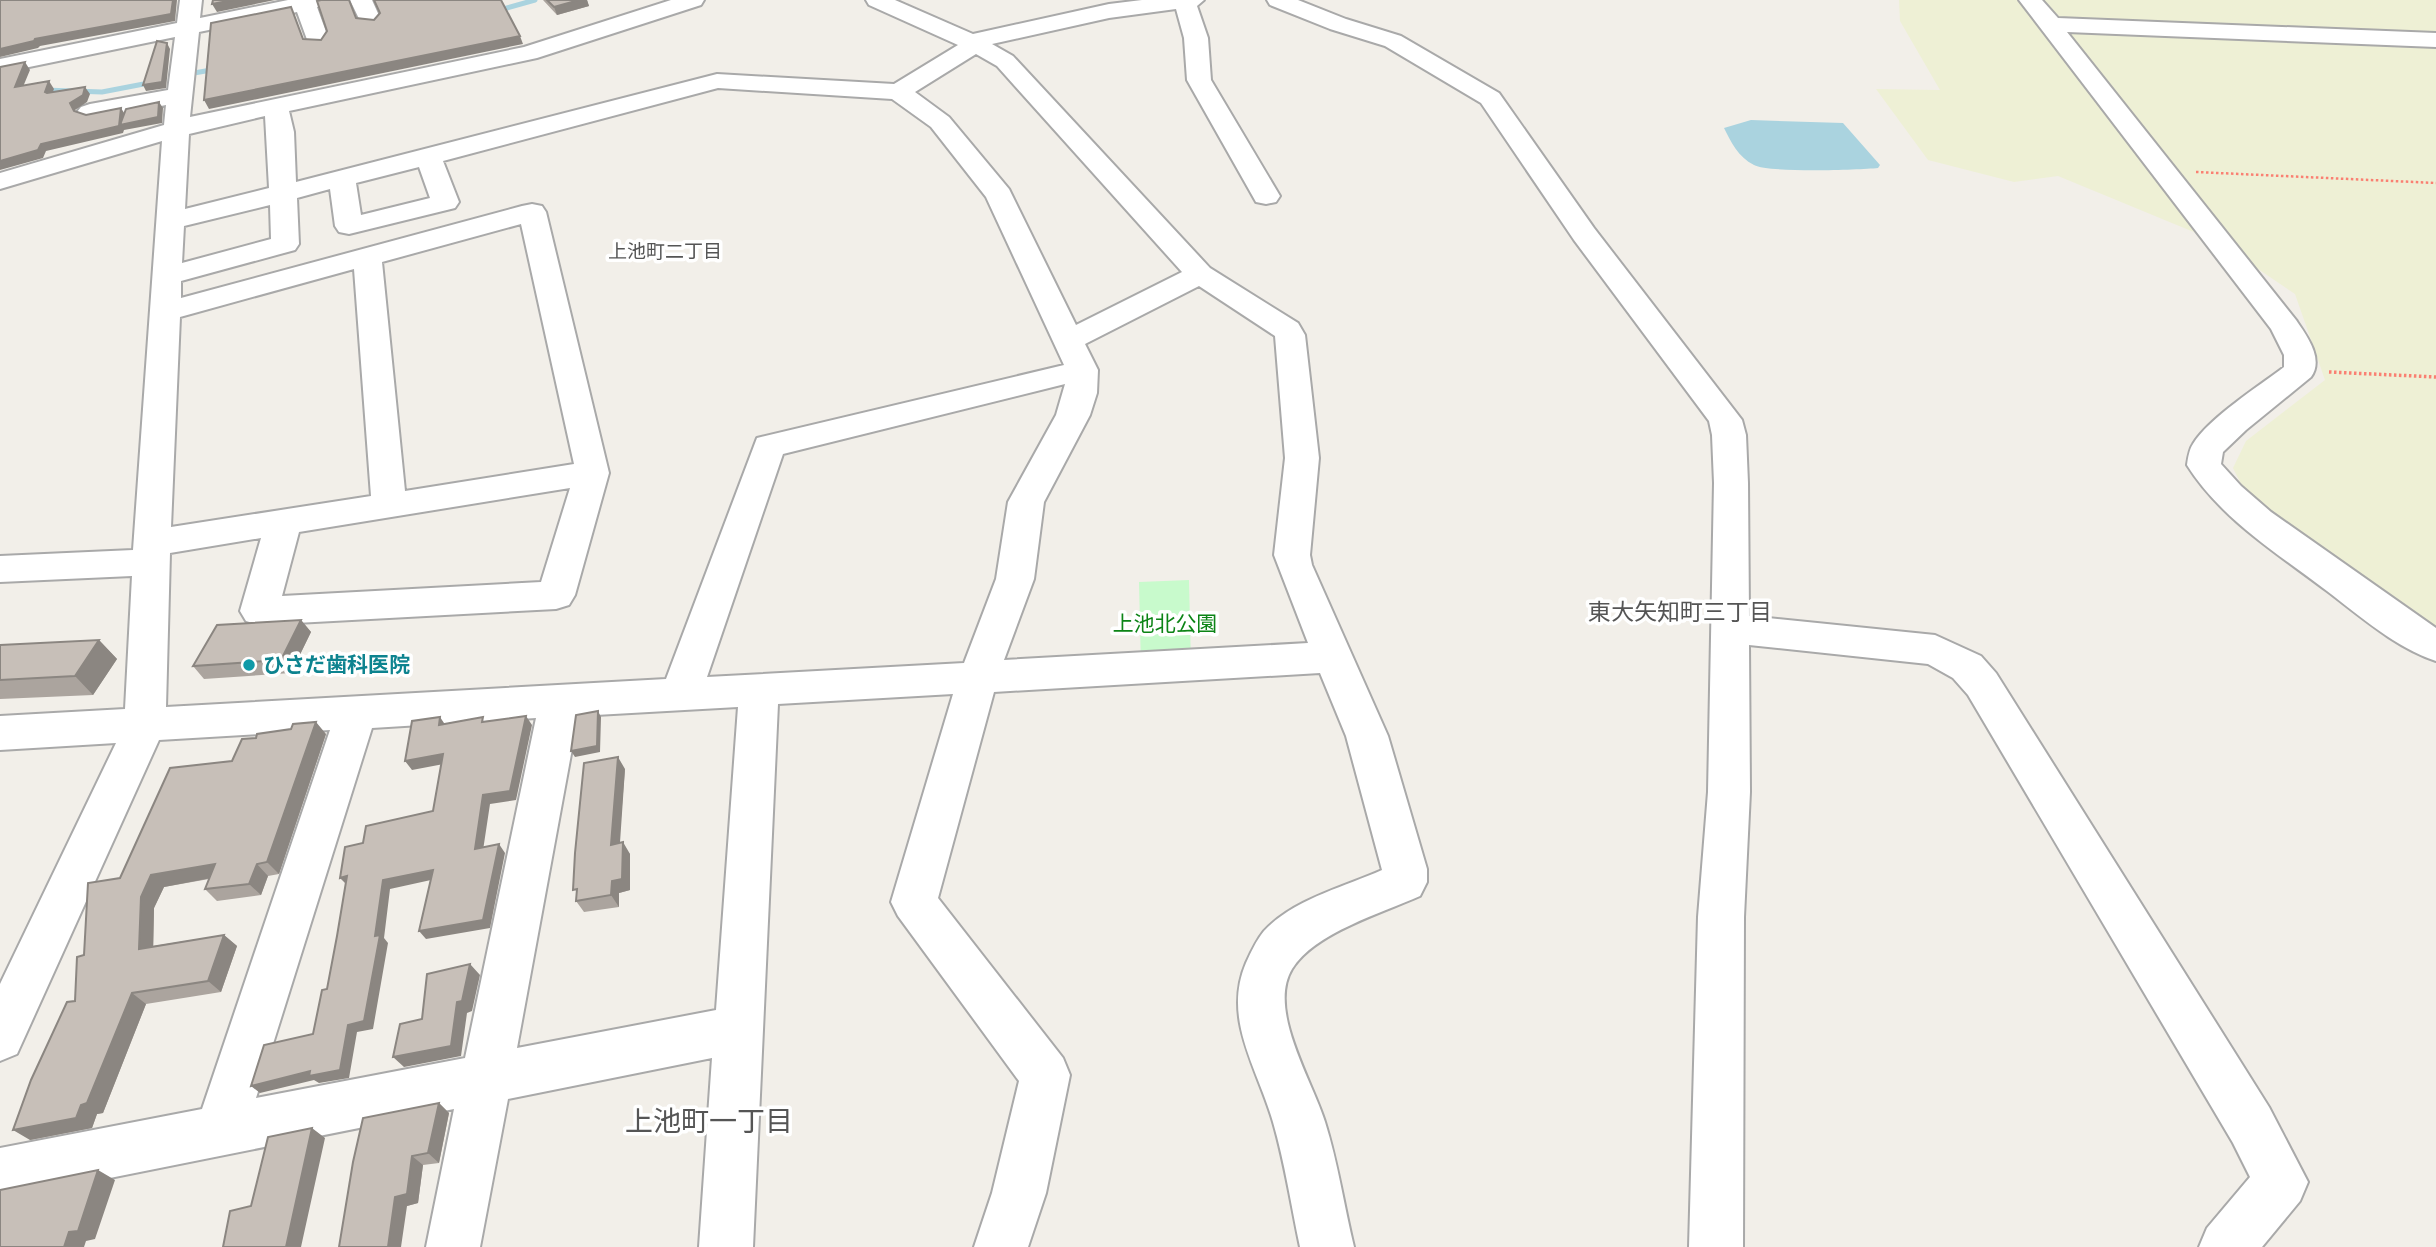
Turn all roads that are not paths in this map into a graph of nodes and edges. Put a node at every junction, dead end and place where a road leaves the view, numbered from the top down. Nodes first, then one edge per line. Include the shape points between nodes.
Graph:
1 (693, 0) edge
2 (877, 0) edge
3 (1278, 0) edge
4 (2030, 0) edge
5 (310, 1) edge
6 (1189, 1) edge
7 (190, 13) edge
8 (2048, 22) junction
9 (317, 40) edge
10 (2436, 40) edge
11 (975, 44) junction
12 (0, 66) edge
13 (898, 92) junction
14 (182, 95) junction
15 (276, 107) junction
16 (90, 112) edge
17 (176, 129) junction
18 (428, 157) junction
19 (342, 178) junction
20 (0, 181) edge
21 (283, 193) junction
22 (1266, 196) dead end
23 (171, 221) junction
24 (367, 256) junction
25 (1200, 274) junction
26 (167, 276) junction
27 (167, 310) junction
28 (1075, 355) junction
29 (592, 473) junction
30 (390, 505) junction
31 (283, 524) junction
32 (152, 552) junction
33 (0, 569) edge
34 (1730, 628) junction
35 (2436, 646) edge
36 (1332, 657) junction
37 (978, 678) junction
38 (759, 690) junction
39 (681, 694) junction
40 (560, 703) junction
41 (356, 714) junction
42 (145, 726) junction
43 (0, 733) edge
44 (739, 1030) junction
45 (0, 1037) edge
46 (488, 1078) junction
47 (220, 1131) junction
48 (0, 1174) edge
49 (453, 1247) edge
50 (726, 1247) edge
51 (1001, 1247) edge
52 (1327, 1247) edge
53 (1717, 1247) edge
54 (2226, 1247) edge

1 - 15 street via 529,53 338,84
2 - 11 street
3 - 34 street via 1393,41 1490,98 1584,234 1726,420 1731,483
4 - 8 street
5 - 7 street
5 - 9 street
6 - 11 street via 1109,11
6 - 22 street via 1199,80
7 - 12 street
7 - 14 street
8 - 10 street
8 - 35 street via 2285,327 2300,355 2300,370 2207,448 2204,465 2234,500 2272,531 2405,629
11 - 13 street
11 - 25 street via 1011,66
13 - 18 street via 717,82
13 - 28 street via 940,122 999,195
14 - 16 street
14 - 17 street
15 - 17 street
15 - 21 street
17 - 20 street
17 - 23 street
18 - 19 street
18 - 19 street via 445,202 349,226
19 - 21 street
21 - 23 street
21 - 26 street via 285,244
23 - 26 street
24 - 27 street
24 - 29 street via 532,212
24 - 30 street
25 - 28 street
25 - 36 street via 1290,335 1302,458 1292,555
26 - 27 street
27 - 32 street
28 - 37 street via 1080,393 1026,502 1015,579
28 - 39 street via 769,446
29 - 30 street
29 - 31 street via 556,595 259,611
30 - 31 street
31 - 32 street
32 - 33 street
32 - 42 street
34 - 53 street
34 - 54 street via 1935,650 1967,667 1982,684 2281,1182
36 - 37 street
36 - 52 street via 1367,736 1405,869 1404,881 1304,926 1272,957 1259,990 1278,1071 1298,1120
37 - 38 street
37 - 51 street via 914,902 1045,1075
38 - 39 street
38 - 44 street
39 - 40 street
40 - 41 street
40 - 46 street
41 - 42 street
41 - 47 street
42 - 43 street
42 - 45 street
44 - 46 street
44 - 50 street
46 - 47 street
46 - 49 street
47 - 48 street

